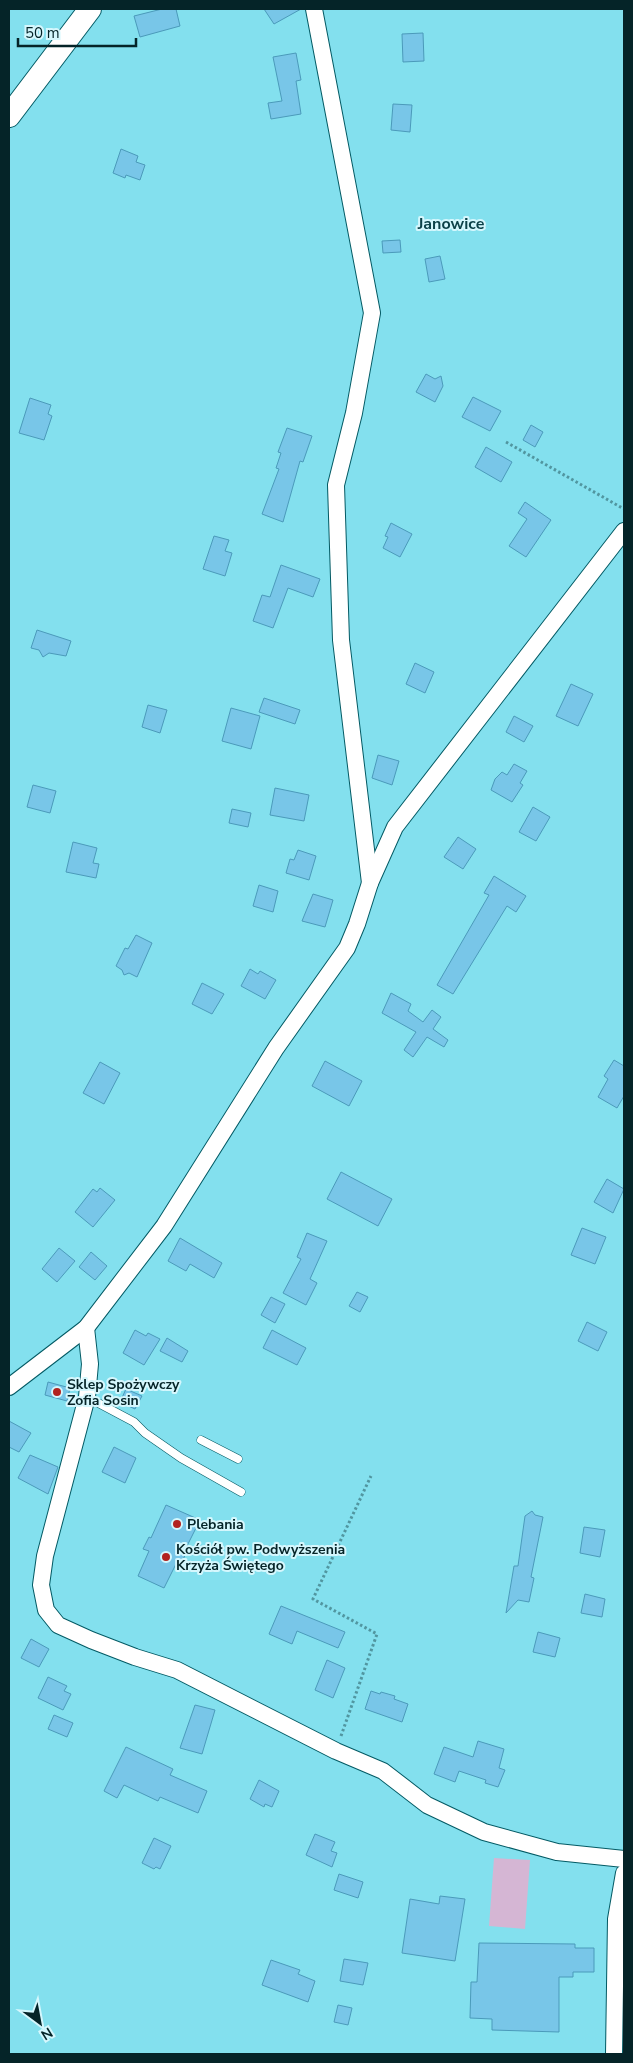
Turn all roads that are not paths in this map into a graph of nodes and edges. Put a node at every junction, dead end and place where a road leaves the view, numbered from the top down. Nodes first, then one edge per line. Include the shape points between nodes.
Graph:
1 (90, 9) edge
2 (314, 9) edge
3 (9, 116) edge
4 (624, 531) edge
5 (370, 883) junction
6 (86, 1328) junction
7 (9, 1387) edge
8 (87, 1397) junction
9 (201, 1440) dead end
10 (238, 1459) dead end
11 (241, 1492) dead end
12 (624, 1859) edge
13 (624, 1873) edge
14 (614, 2054) edge

1 - 3 street
2 - 5 street via 372,313 354,413 336,485 341,640
4 - 5 street via 395,827
5 - 6 street via 347,948 276,1048 164,1226
6 - 7 street
6 - 8 street via 90,1364
8 - 11 lane via 134,1422 181,1458
8 - 12 street via 45,1556 41,1585 46,1610 58,1625 135,1657 177,1670 336,1751 383,1771 427,1805 484,1832 557,1852
9 - 10 lane
13 - 14 street via 616,1919

